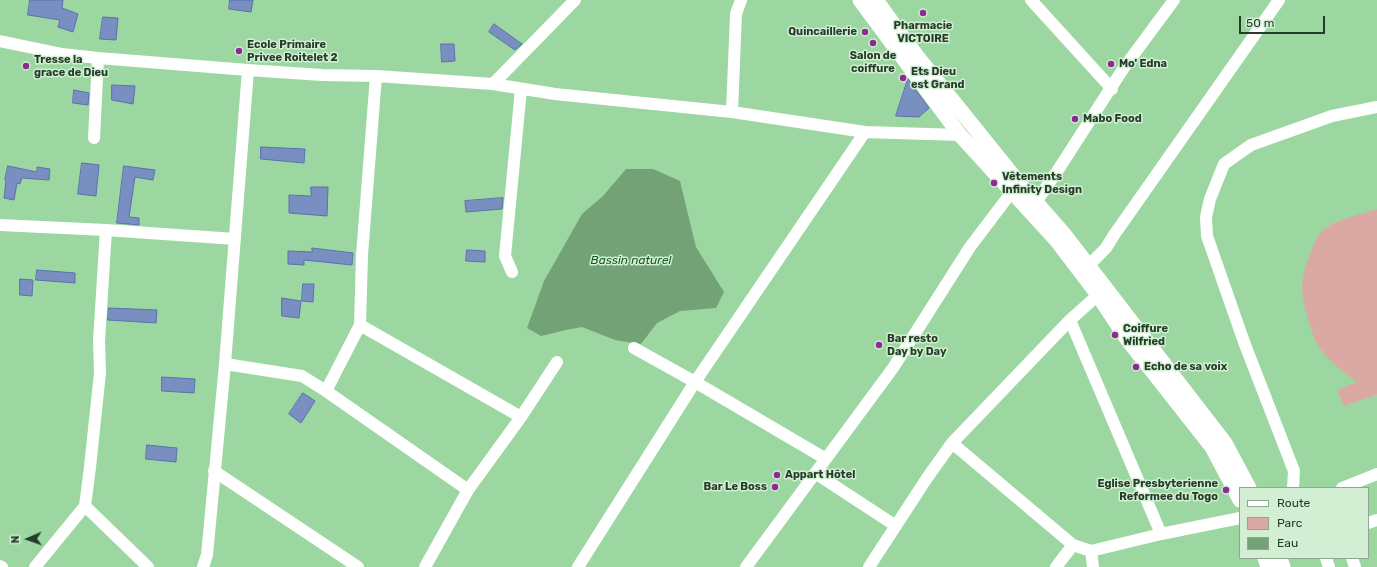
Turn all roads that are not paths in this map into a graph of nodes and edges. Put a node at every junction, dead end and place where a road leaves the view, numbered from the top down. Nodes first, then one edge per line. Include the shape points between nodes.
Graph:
1 (575, 0) edge
2 (741, 0) edge
3 (860, 0) edge
4 (876, 0) edge
5 (1031, 0) edge
6 (1174, 0) edge
7 (1279, 0) edge
8 (0, 41) edge
9 (98, 58) junction
10 (248, 70) junction
11 (376, 76) junction
12 (493, 84) junction
13 (521, 89) junction
14 (1112, 89) junction
15 (1377, 107) edge
16 (732, 112) junction
17 (865, 132) junction
18 (960, 135) junction
19 (94, 138) dead end
20 (1015, 188) junction
21 (1036, 202) junction
22 (0, 225) edge
23 (106, 230) junction
24 (235, 239) junction
25 (1089, 265) junction
26 (512, 272) dead end
27 (1098, 295) junction
28 (1070, 320) junction
29 (360, 325) junction
30 (634, 348) dead end
31 (557, 362) dead end
32 (225, 364) junction
33 (695, 382) junction
34 (326, 391) junction
35 (521, 417) junction
36 (952, 443) junction
37 (826, 459) junction
38 (214, 471) junction
39 (815, 474) junction
40 (1377, 474) edge
41 (1248, 487) edge
42 (1293, 487) edge
43 (1344, 487) edge
44 (468, 490) junction
45 (1239, 498) edge
46 (85, 506) junction
47 (1239, 518) edge
48 (896, 526) junction
49 (1161, 534) junction
50 (1073, 545) junction
51 (1091, 552) junction
52 (875, 565) edge
53 (34, 567) edge
54 (148, 567) edge
55 (203, 567) edge
56 (358, 567) edge
57 (425, 567) edge
58 (578, 567) edge
59 (746, 567) edge
60 (1056, 567) edge
61 (1093, 567) edge

1 - 12 street
2 - 16 street via 736,14
3 - 18 main road
4 - 20 main road
5 - 14 street
6 - 14 street via 1123,69
7 - 25 street via 1106,248
8 - 9 street via 62,54
9 - 10 street
9 - 19 street
10 - 11 street
10 - 24 street
11 - 12 street
11 - 29 street via 362,254
12 - 13 street
13 - 16 street
13 - 26 street via 505,256
14 - 21 street
15 - 42 street via 1332,116 1251,145 1224,164 1210,199 1206,217 1207,236 1244,342 1294,471
16 - 17 street
17 - 18 street
17 - 33 street
18 - 20 main road
20 - 21 main road
20 - 27 main road
20 - 37 street via 970,247 893,368
21 - 25 main road
22 - 23 street
23 - 24 street
23 - 46 street via 99,341 100,373
24 - 32 street
25 - 41 main road via 1225,443
27 - 28 street
27 - 45 main road via 1128,339 1212,447
28 - 36 street
28 - 49 street
29 - 34 street
29 - 35 street
30 - 33 street
31 - 35 street
32 - 34 street via 302,376
32 - 38 street
33 - 37 street
33 - 58 street
34 - 44 street
35 - 44 street
36 - 48 street
36 - 50 street
37 - 39 street
38 - 55 street via 207,555
38 - 56 street
39 - 48 street
39 - 59 street
40 - 43 street
44 - 57 street
46 - 53 street
46 - 54 street
47 - 49 street
48 - 52 street
49 - 51 street
50 - 51 street
50 - 60 street
51 - 61 street

